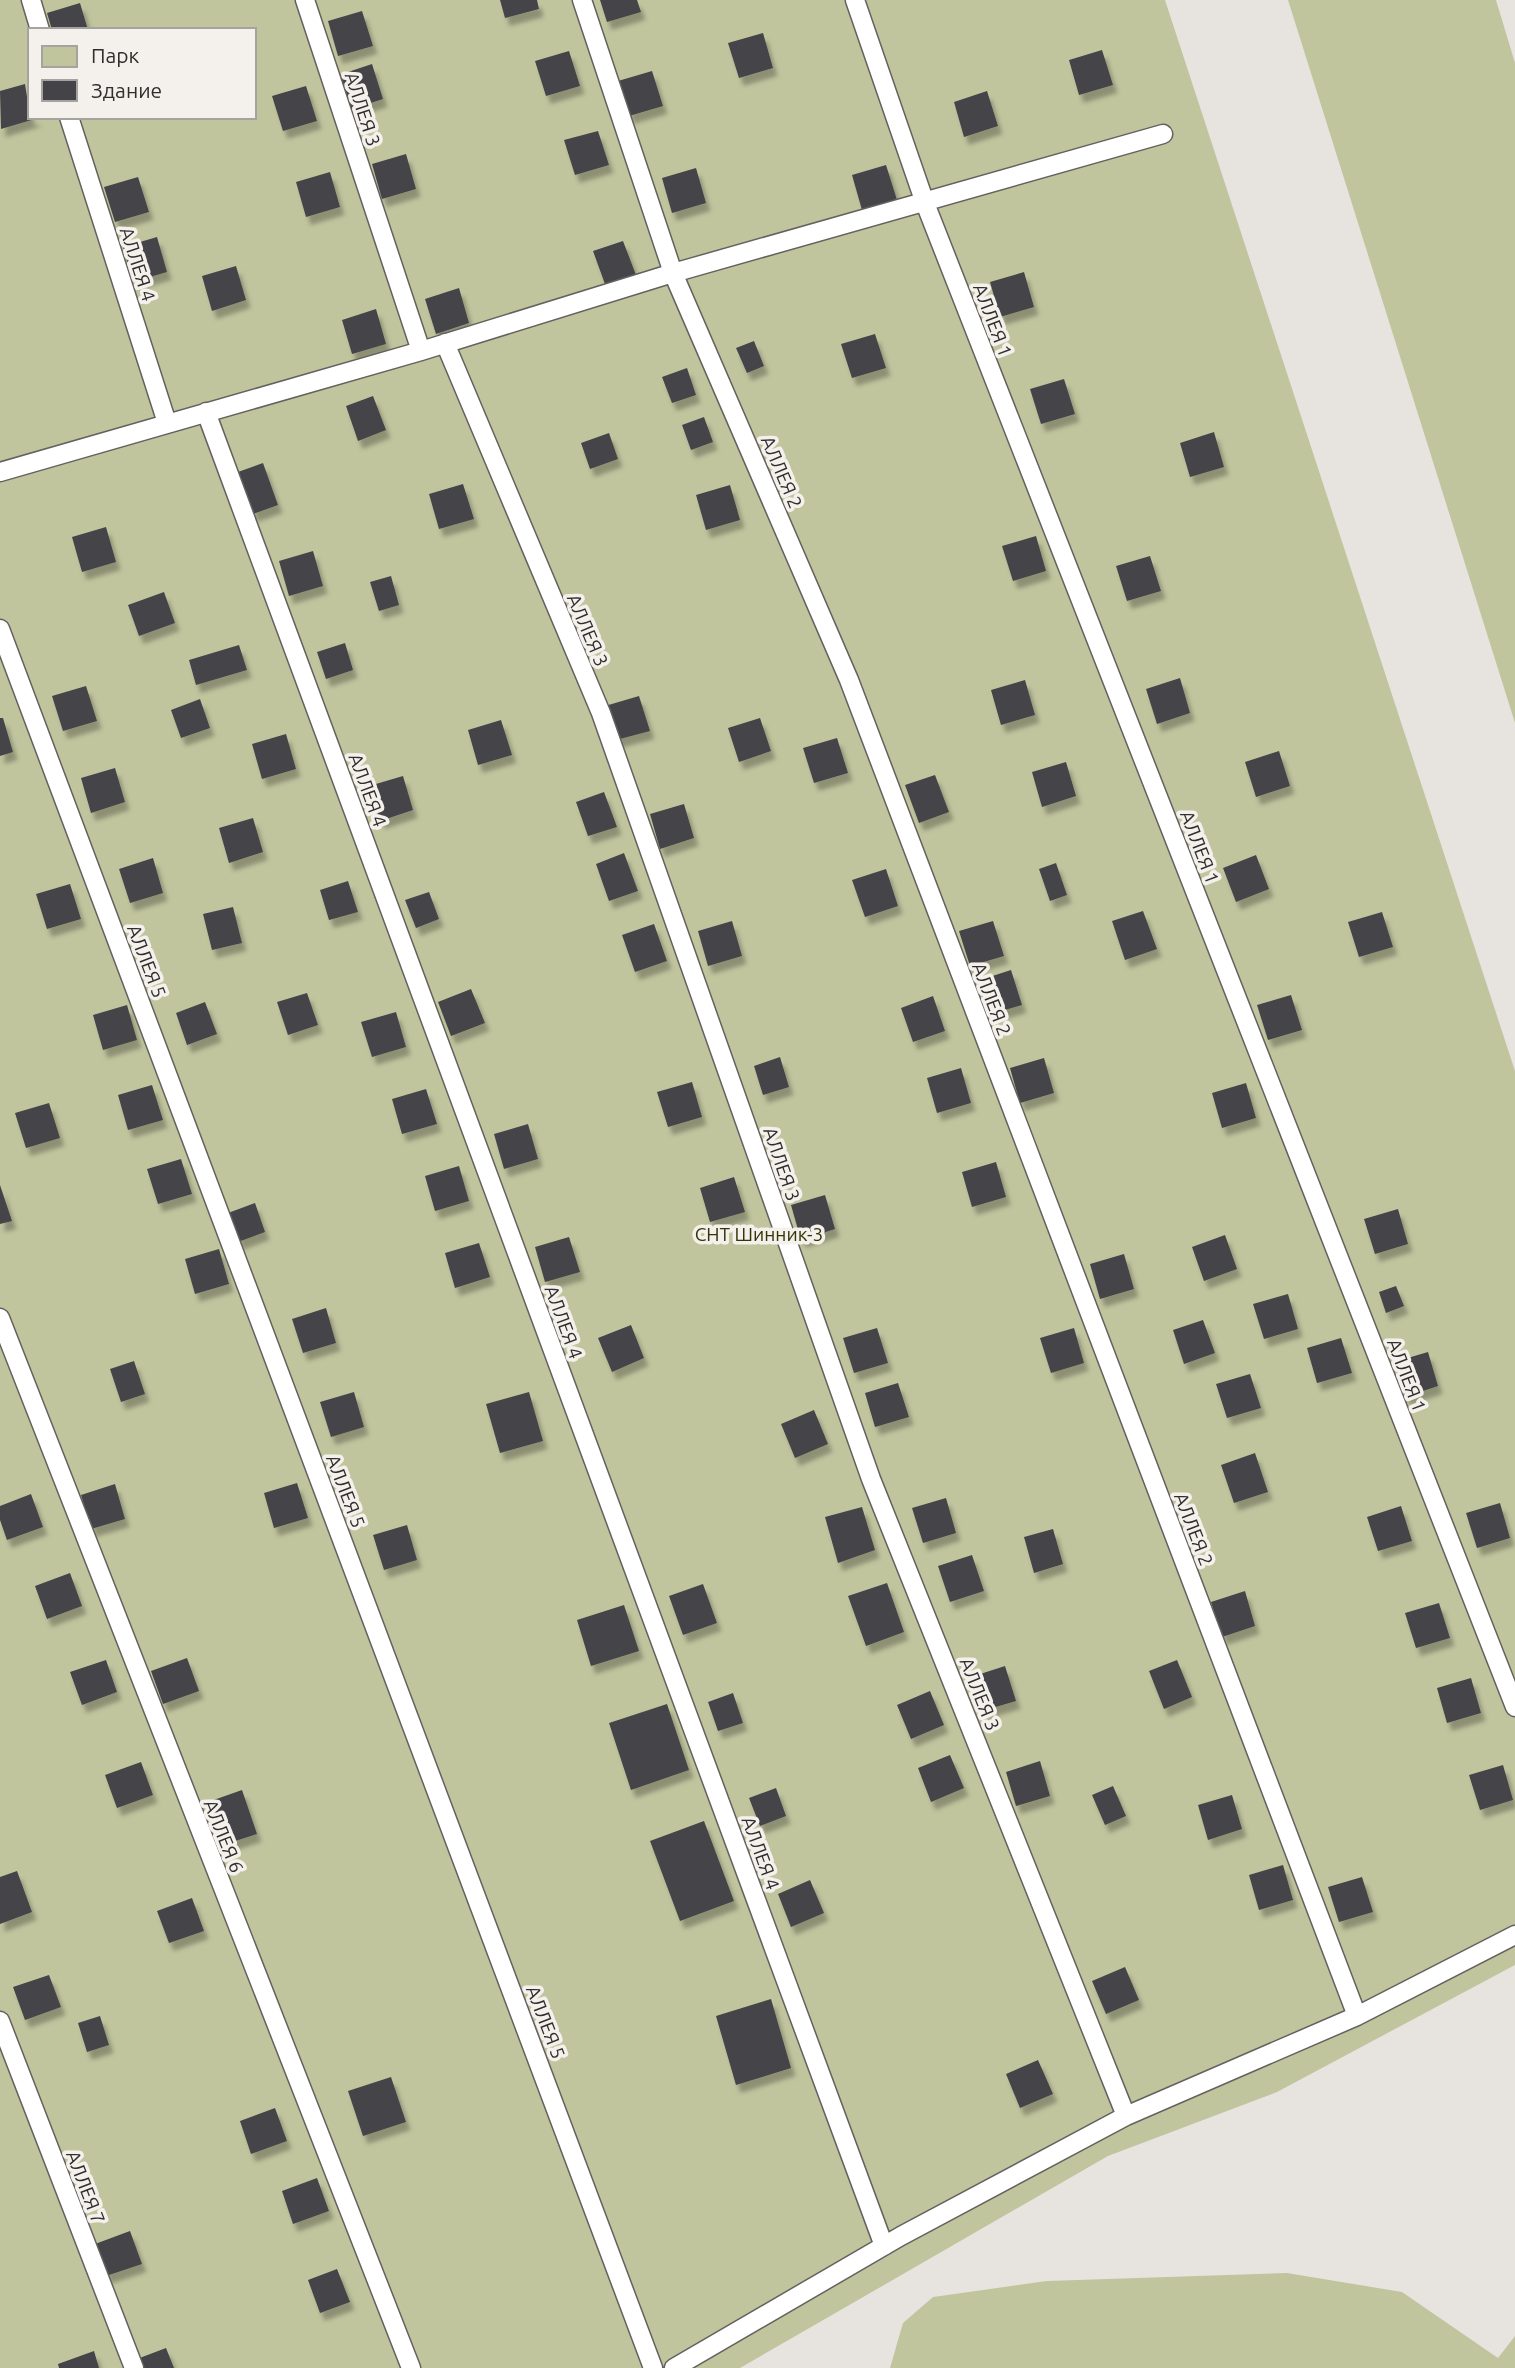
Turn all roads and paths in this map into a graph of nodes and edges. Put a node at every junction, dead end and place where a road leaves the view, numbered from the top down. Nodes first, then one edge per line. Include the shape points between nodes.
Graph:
1 (31, 0) edge
2 (305, 0) edge
3 (582, 0) edge
4 (855, 0) edge
5 (39, 28) edge
6 (70, 119) edge
7 (1163, 134) dead end
8 (925, 203) junction
9 (673, 273) junction
10 (445, 343) junction
11 (421, 351) junction
12 (205, 412) junction
13 (167, 423) junction
14 (0, 472) edge
15 (0, 629) edge
16 (0, 1318) edge
17 (1515, 1707) edge
18 (1515, 1935) edge
19 (1357, 2016) junction
20 (0, 2021) edge
21 (1126, 2116) junction
22 (884, 2246) junction
23 (134, 2368) edge
24 (411, 2368) edge
25 (653, 2368) edge
26 (674, 2368) edge

1 - 5 lane
2 - 11 lane, АЛЛЕЯ 3
3 - 9 lane, АЛЛЕЯ 2
4 - 8 lane, АЛЛЕЯ 1
6 - 13 lane, АЛЛЕЯ 4
7 - 8 lane
8 - 9 lane
8 - 17 lane, АЛЛЕЯ 1
9 - 10 lane
9 - 19 lane, АЛЛЕЯ 2 via 849,680
10 - 11 lane
10 - 21 lane, АЛЛЕЯ 3 via 601,713 871,1479
11 - 12 lane
12 - 13 lane
12 - 22 lane, АЛЛЕЯ 4
13 - 14 lane
15 - 25 lane, АЛЛЕЯ 5
16 - 24 lane, АЛЛЕЯ 6
18 - 19 lane
19 - 21 lane
20 - 23 lane, АЛЛЕЯ 7
21 - 22 lane
22 - 26 lane

